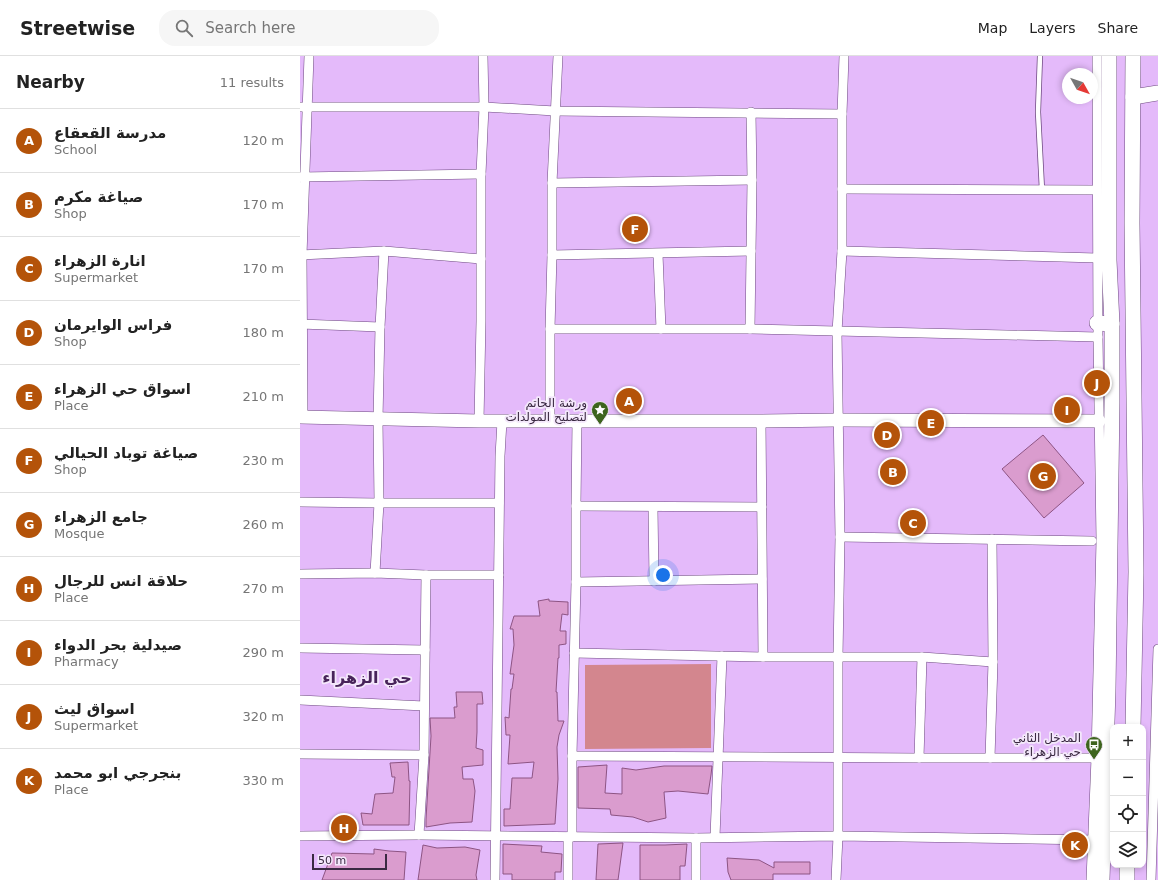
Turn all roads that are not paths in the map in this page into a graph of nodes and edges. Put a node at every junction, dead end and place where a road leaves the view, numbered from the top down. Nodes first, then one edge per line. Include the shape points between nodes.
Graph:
1 (309, 56) edge
2 (483, 56) edge
3 (558, 56) edge
4 (844, 56) edge
5 (1040, 56) edge
6 (1097, 56) edge
7 (1109, 56) edge
8 (1133, 56) edge
9 (1158, 93) edge
10 (1133, 97) junction
11 (304, 107) edge
12 (484, 107) junction
13 (555, 111) junction
14 (751, 112) junction
15 (842, 114) junction
16 (481, 174) junction
17 (302, 178) edge
18 (752, 180) junction
19 (552, 183) junction
20 (842, 189) junction
21 (1042, 190) junction
22 (1097, 190) junction
23 (384, 251) junction
24 (751, 251) junction
25 (842, 251) junction
26 (658, 254) junction
27 (301, 255) edge
28 (552, 255) junction
29 (1097, 258) junction
30 (481, 259) junction
31 (301, 324) edge
32 (380, 327) junction
33 (1102, 328) junction
34 (550, 329) junction
35 (661, 329) junction
36 (750, 329) junction
37 (837, 332) junction
38 (302, 417) edge
39 (378, 419) junction
40 (502, 420) junction
41 (838, 420) junction
42 (479, 421) junction
43 (550, 421) junction
44 (577, 421) junction
45 (761, 421) junction
46 (1099, 421) junction
47 (300, 502) edge
48 (379, 503) junction
49 (499, 503) junction
50 (576, 506) junction
51 (653, 506) junction
52 (762, 507) junction
53 (840, 537) junction
54 (992, 539) junction
55 (1092, 541) dead end
56 (375, 573) junction
57 (300, 574) edge
58 (426, 575) junction
59 (498, 575) junction
60 (762, 579) junction
61 (654, 581) junction
62 (576, 582) junction
63 (300, 648) edge
64 (1158, 649) edge
65 (425, 650) junction
66 (574, 653) junction
67 (722, 656) junction
68 (763, 657) junction
69 (838, 657) junction
70 (922, 657) junction
71 (1158, 659) edge
72 (993, 662) junction
73 (1103, 692) junction
74 (300, 700) edge
75 (424, 706) junction
76 (1107, 722) junction
77 (1133, 724) edge
78 (1157, 732) edge
79 (300, 754) edge
80 (424, 755) junction
81 (572, 756) junction
82 (718, 756) junction
83 (838, 757) junction
84 (919, 758) junction
85 (990, 758) junction
86 (1096, 758) junction
87 (1156, 805) edge
88 (419, 835) junction
89 (300, 836) edge
90 (495, 836) junction
91 (838, 836) junction
92 (570, 837) junction
93 (715, 837) junction
94 (696, 838) junction
95 (1092, 840) junction
96 (1127, 868) edge
97 (495, 880) edge
98 (568, 880) edge
99 (696, 880) edge
100 (836, 880) edge
101 (1090, 880) edge
102 (1102, 880) edge
103 (1127, 880) edge
104 (1151, 880) edge

1 - 11 street
2 - 12 street
3 - 13 street
4 - 15 street
5 - 21 lane via 1038,112
6 - 22 street
7 - 33 main road via 1109,260
8 - 10 main road
9 - 10 main road
10 - 77 main road via 1136,572
11 - 12 street
11 - 17 street
12 - 13 street
12 - 16 street
13 - 14 street
13 - 19 street
14 - 15 street
14 - 18 street
15 - 20 street
16 - 17 street
16 - 30 street
17 - 27 street
18 - 19 street
18 - 24 street
19 - 28 street
20 - 21 street
20 - 25 street
21 - 22 street
22 - 29 street
23 - 27 street
23 - 30 street
23 - 32 street
24 - 26 street
24 - 36 street
25 - 29 street
25 - 37 street
26 - 28 street
26 - 35 street
27 - 31 street
28 - 34 street
29 - 33 street
30 - 42 street
31 - 32 street
31 - 38 street
32 - 39 street
33 - 37 street
33 - 46 street
33 - 73 main road via 1112,402
34 - 35 street
34 - 43 street
35 - 36 street
36 - 37 street
37 - 41 street
38 - 39 street
39 - 42 street
39 - 48 street
40 - 42 street
40 - 43 street
40 - 49 street
41 - 45 street
41 - 46 street
41 - 53 street
43 - 44 street
44 - 45 street
44 - 50 street
45 - 52 street
46 - 73 street
47 - 48 street
48 - 49 street
48 - 56 street
49 - 59 street
50 - 51 street
50 - 62 street
51 - 52 street
51 - 61 street
52 - 60 street
53 - 54 street
53 - 69 street
54 - 55 street
54 - 72 street
56 - 57 street
56 - 58 street
58 - 59 street
58 - 65 street
59 - 90 street
60 - 61 street
60 - 68 street
61 - 62 street
62 - 66 street
63 - 65 street
64 - 71 street
65 - 75 street
66 - 67 street
66 - 81 street
67 - 68 street
67 - 82 street
68 - 69 street
69 - 70 street
69 - 83 street
70 - 72 street
70 - 84 street
71 - 78 street
72 - 85 street
73 - 76 main road
73 - 86 street
74 - 75 street
75 - 80 street
76 - 77 main road
76 - 102 main road
78 - 87 street
79 - 80 street
80 - 88 street
81 - 82 street
81 - 92 street
82 - 83 street
82 - 93 street
83 - 84 street
83 - 91 street
84 - 85 street
85 - 86 street
86 - 95 street
87 - 104 street
88 - 89 street
88 - 90 street
90 - 92 street
90 - 97 street
91 - 93 street
91 - 95 street
91 - 100 street
92 - 94 street
92 - 98 street
93 - 94 street
94 - 99 street
95 - 101 street
96 - 103 main road

